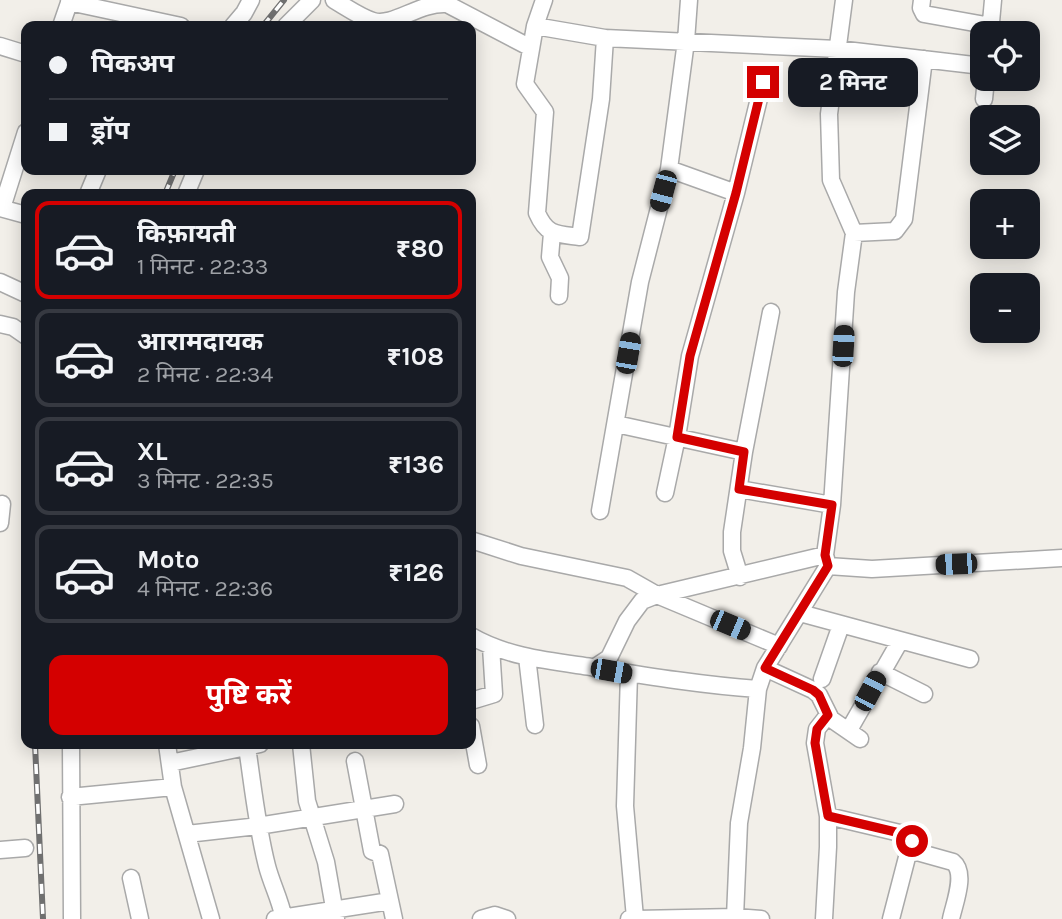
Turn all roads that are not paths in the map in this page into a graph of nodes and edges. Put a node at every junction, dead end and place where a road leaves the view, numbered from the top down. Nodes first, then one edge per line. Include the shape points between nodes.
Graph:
1 (251, 0) edge
2 (312, 0) edge
3 (334, 0) edge
4 (544, 0) edge
5 (689, 0) edge
6 (844, 0) edge
7 (922, 0) edge
8 (993, 0) edge
9 (69, 1) edge
10 (63, 21) edge
11 (144, 21) edge
12 (237, 21) edge
13 (291, 21) edge
14 (991, 21) edge
15 (970, 24) edge
16 (535, 26) junction
17 (605, 38) junction
18 (687, 41) junction
19 (0, 46) edge
20 (531, 48) junction
21 (837, 49) junction
22 (21, 52) edge
23 (924, 59) junction
24 (970, 65) edge
25 (763, 82) dead end
26 (985, 91) edge
27 (984, 99) dead end
28 (21, 147) edge
29 (669, 169) junction
30 (736, 193) junction
31 (1, 208) edge
32 (21, 214) edge
33 (552, 233) junction
34 (854, 233) junction
35 (0, 282) edge
36 (21, 292) edge
37 (559, 296) dead end
38 (771, 312) dead end
39 (0, 324) edge
40 (21, 333) edge
41 (616, 424) junction
42 (677, 437) junction
43 (744, 452) junction
44 (739, 489) junction
45 (666, 493) dead end
46 (2, 504) dead end
47 (832, 505) junction
48 (600, 511) dead end
49 (0, 523) edge
50 (476, 542) edge
51 (826, 556) junction
52 (1062, 558) edge
53 (737, 565) junction
54 (652, 592) junction
55 (800, 613) junction
56 (841, 625) junction
57 (476, 639) edge
58 (900, 641) junction
59 (779, 646) junction
60 (491, 647) junction
61 (527, 657) junction
62 (970, 659) dead end
63 (594, 668) junction
64 (765, 668) junction
65 (880, 672) junction
66 (629, 674) junction
67 (822, 679) dead end
68 (758, 689) junction
69 (924, 694) dead end
70 (476, 699) edge
71 (828, 715) junction
72 (535, 725) dead end
73 (72, 749) edge
74 (168, 749) edge
75 (235, 749) edge
76 (253, 749) edge
77 (302, 749) edge
78 (475, 749) edge
79 (355, 761) dead end
80 (170, 763) junction
81 (478, 765) dead end
82 (173, 787) junction
83 (70, 797) junction
84 (395, 804) dead end
85 (364, 809) junction
86 (828, 816) junction
87 (312, 817) junction
88 (258, 826) junction
89 (187, 834) junction
90 (25, 848) dead end
91 (0, 850) edge
92 (910, 850) junction
93 (131, 878) dead end
94 (390, 901) junction
95 (335, 914) edge
96 (735, 917) junction
97 (280, 918) edge
98 (72, 919) edge
99 (140, 919) edge
100 (211, 919) edge
101 (394, 919) edge
102 (481, 919) edge
103 (507, 919) edge
104 (633, 919) edge
105 (753, 919) edge
106 (761, 919) edge
107 (824, 919) edge
108 (891, 919) edge
109 (951, 919) edge

1 - 12 street
2 - 13 street
3 - 20 street via 374,21 391,21 433,3 447,4
4 - 16 street
5 - 18 street
6 - 21 street
7 - 15 street via 924,14
8 - 14 street
9 - 10 street
9 - 11 street
16 - 17 street
16 - 20 street
17 - 18 street
17 - 33 street via 601,99 580,237
18 - 21 street
18 - 29 street
19 - 22 street
20 - 33 street via 525,84 545,112 537,213 543,227
21 - 23 street
21 - 34 street via 829,114 831,180
23 - 24 street
23 - 34 street via 904,219 895,231
25 - 30 street
26 - 27 street
28 - 31 street
29 - 30 street
29 - 41 street via 640,282
30 - 42 street via 690,356
31 - 32 street
33 - 37 street via 550,257 560,278
34 - 47 street
35 - 36 street
38 - 43 street
39 - 40 street
41 - 42 street
41 - 48 street
42 - 43 street
42 - 45 street
43 - 44 street
44 - 47 street
44 - 53 street via 732,532
46 - 49 street
47 - 51 street
50 - 54 street via 627,578
51 - 52 street via 872,569
51 - 53 street
51 - 55 street
53 - 54 street
54 - 59 street
54 - 63 street via 627,621 609,658
55 - 56 street
55 - 59 street
56 - 58 street
56 - 67 street
57 - 60 street
58 - 62 street
58 - 65 street
59 - 64 street
60 - 61 street
60 - 70 street via 494,694
61 - 63 street
61 - 72 street
63 - 66 street
64 - 68 street
64 - 71 street via 813,690
65 - 69 street
65 - 71 street via 854,734
66 - 68 street
66 - 104 street via 625,806
68 - 96 street via 739,823
71 - 86 street via 817,729 815,743
73 - 83 street
74 - 80 street
75 - 80 street
76 - 88 street
77 - 87 street
78 - 81 street
79 - 85 street
80 - 82 street
82 - 83 street
82 - 89 street
83 - 98 street
84 - 85 street
85 - 87 street
85 - 94 street via 372,851 380,854
86 - 92 street via 911,836
86 - 107 street
87 - 88 street
87 - 95 street
88 - 89 street
88 - 97 street via 279,895
89 - 100 street
90 - 91 street
92 - 108 street
92 - 109 street via 958,866
93 - 99 street
94 - 95 street
94 - 101 street
95 - 97 street
96 - 104 street
96 - 105 street
102 - 103 street via 495,915
105 - 106 street

